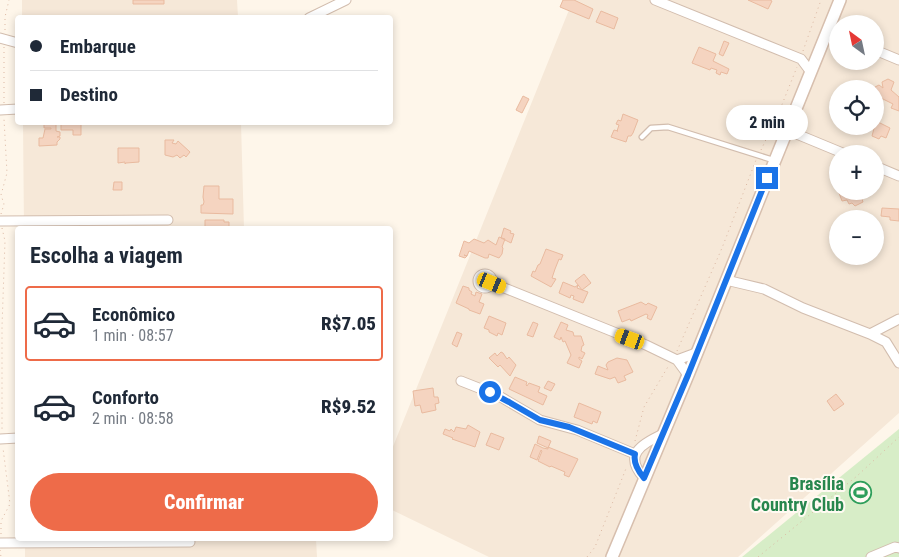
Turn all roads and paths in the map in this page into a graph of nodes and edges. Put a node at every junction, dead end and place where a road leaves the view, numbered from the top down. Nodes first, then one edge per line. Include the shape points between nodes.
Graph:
1 (346, 0) edge
2 (655, 0) edge
3 (821, 0) edge
4 (837, 1) edge
5 (315, 15) edge
6 (835, 15) edge
7 (829, 37) edge
8 (0, 38) edge
9 (15, 42) edge
10 (884, 54) edge
11 (817, 55) junction
12 (801, 59) junction
13 (899, 60) edge
14 (810, 71) junction
15 (15, 109) edge
16 (0, 110) edge
17 (787, 130) junction
18 (642, 137) dead end
19 (829, 147) edge
20 (758, 156) junction
21 (774, 160) junction
22 (884, 170) edge
23 (899, 176) edge
24 (168, 220) dead end
25 (0, 222) edge
26 (726, 280) junction
27 (492, 283) dead end
28 (899, 318) edge
29 (870, 334) junction
30 (696, 353) junction
31 (675, 359) junction
32 (899, 363) edge
33 (688, 375) junction
34 (461, 381) dead end
35 (663, 434) junction
36 (899, 437) edge
37 (15, 438) edge
38 (1, 439) edge
39 (633, 453) junction
40 (644, 478) junction
41 (190, 542) dead end
42 (0, 543) edge
43 (899, 548) edge
44 (1, 557) edge
45 (587, 557) edge
46 (612, 557) edge
47 (758, 557) edge
48 (872, 557) edge

1 - 5 street
2 - 12 street
3 - 12 path
4 - 6 street
7 - 11 street
8 - 9 street
10 - 13 street
11 - 12 street
11 - 14 street
12 - 14 street
12 - 20 path
14 - 17 street
15 - 16 street
17 - 19 street
17 - 21 street
18 - 20 lane via 651,128 662,126
20 - 21 lane
20 - 31 path
21 - 26 street
22 - 23 street
24 - 25 street
25 - 38 path via 5,241
26 - 29 street via 764,289
26 - 30 street
27 - 31 street
28 - 29 street
29 - 32 street via 886,342
30 - 31 street
30 - 33 street
31 - 33 street
31 - 39 path via 644,407
33 - 35 street
34 - 39 street via 500,396 540,420 569,427
35 - 39 street
35 - 40 street
36 - 47 path
37 - 38 street
38 - 42 path via 10,504 1,521
39 - 40 street via 636,467
39 - 45 path via 595,547
40 - 46 street
41 - 42 street
42 - 44 path
43 - 48 street via 894,547

